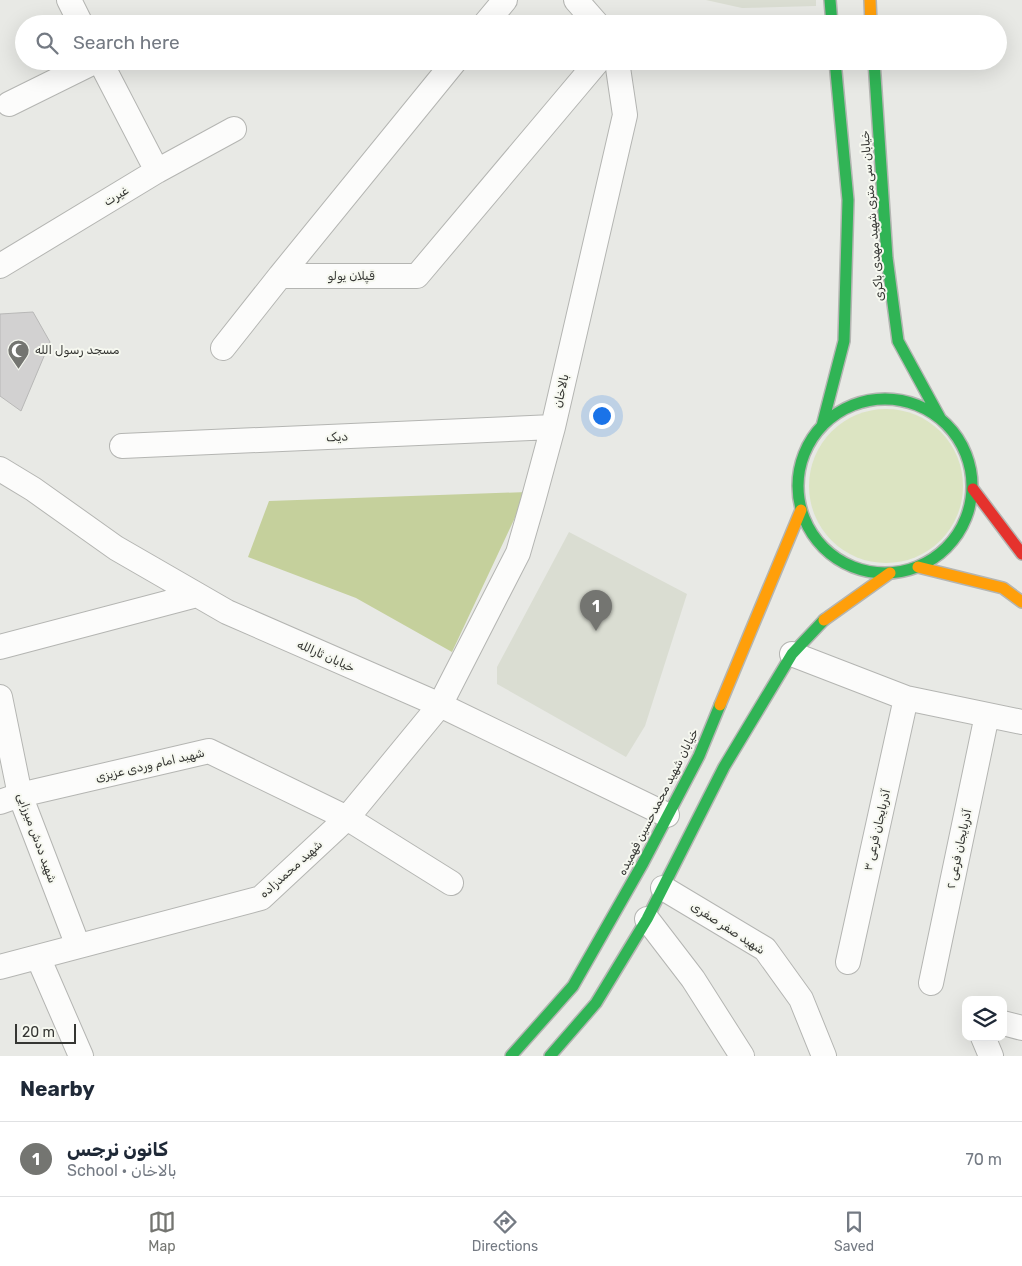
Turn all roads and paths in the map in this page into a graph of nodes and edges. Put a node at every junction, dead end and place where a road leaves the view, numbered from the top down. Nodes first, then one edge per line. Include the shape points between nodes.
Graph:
1 (69, 0) edge
2 (505, 0) edge
3 (576, 0) edge
4 (830, 0) edge
5 (870, 0) edge
6 (76, 15) edge
7 (493, 15) edge
8 (589, 15) edge
9 (831, 15) edge
10 (871, 15) edge
11 (79, 70) edge
12 (103, 70) edge
13 (448, 70) edge
14 (590, 70) edge
15 (618, 70) edge
16 (836, 70) edge
17 (875, 70) edge
18 (9, 104) dead end
19 (234, 129) dead end
20 (157, 170) junction
21 (0, 266) edge
22 (280, 276) junction
23 (223, 348) dead end
24 (940, 418) junction
25 (822, 426) junction
26 (553, 427) junction
27 (122, 446) dead end
28 (0, 469) edge
29 (973, 489) junction
30 (801, 510) junction
31 (1022, 554) edge
32 (918, 567) junction
33 (890, 573) junction
34 (197, 595) junction
35 (1022, 602) edge
36 (0, 647) edge
37 (792, 654) junction
38 (0, 697) edge
39 (906, 698) junction
40 (440, 705) junction
41 (987, 715) junction
42 (1022, 722) edge
43 (10, 798) edge
44 (667, 815) junction
45 (347, 818) junction
46 (451, 883) dead end
47 (663, 888) junction
48 (647, 919) junction
49 (78, 946) junction
50 (38, 957) junction
51 (848, 962) dead end
52 (0, 967) edge
53 (932, 983) dead end
54 (1007, 1023) edge
55 (1022, 1028) edge
56 (985, 1041) edge
57 (81, 1056) edge
58 (511, 1056) edge
59 (550, 1056) edge
60 (742, 1056) edge
61 (824, 1056) edge
62 (991, 1056) edge

1 - 6 street
2 - 7 street
3 - 8 street
4 - 9 main road
5 - 10 main road
11 - 18 street
12 - 20 street
13 - 22 street
14 - 22 street, قپلان یولو via 417,276
15 - 26 street, بالاخان via 625,115
16 - 25 main road, خیابان سی متری شهید مهدی باکری via 848,200 844,341
17 - 24 main road, خیابان سی متری شهید مهدی باکری via 887,258 898,341
19 - 20 street, غیرت
20 - 21 street, غیرت
22 - 23 street
24 - 25 main road via 901,400 879,399 858,403 838,412
24 - 29 main road via 958,438 969,462
25 - 30 main road via 802,460 798,480
26 - 27 street, دیک
26 - 40 street, بالاخان via 518,552
28 - 34 street, خیابان ثارالله via 116,548
29 - 31 main road
29 - 32 main road via 968,514 957,536 940,554
30 - 33 main road via 814,537 836,558 862,570
30 - 44 main road, خیابان شهید محمدحسین فهمیده via 698,756
32 - 33 main road
32 - 35 main road via 1003,588
33 - 37 main road via 827,616
34 - 36 street
34 - 40 street, خیابان ثارالله via 227,612
37 - 39 street
37 - 47 main road via 724,767
38 - 43 street, شهید ددش میرزایی
39 - 41 street
39 - 51 street, آذربایجان فرعی ۳
40 - 44 street, خیابان ثارالله
40 - 45 street, شهید محمدزاده
41 - 42 street
41 - 53 street, آذربایجان فرعی ۲
43 - 45 street, شهید امام وردی عزیزی via 209,751
43 - 49 street, شهید ددش میرزایی
44 - 58 main road, خیابان شهید محمدحسین فهمیده via 573,986
45 - 46 street, شهید امام وردی عزیزی
45 - 49 street, شهید محمدزاده via 262,898
47 - 48 main road
47 - 61 street, شهید صفر صفری via 765,950 801,1000
48 - 59 main road via 596,1003
48 - 60 street via 693,979
49 - 50 street, شهید محمدزاده
50 - 52 street, شهید محمدزاده
50 - 57 street
54 - 55 street
56 - 62 street

